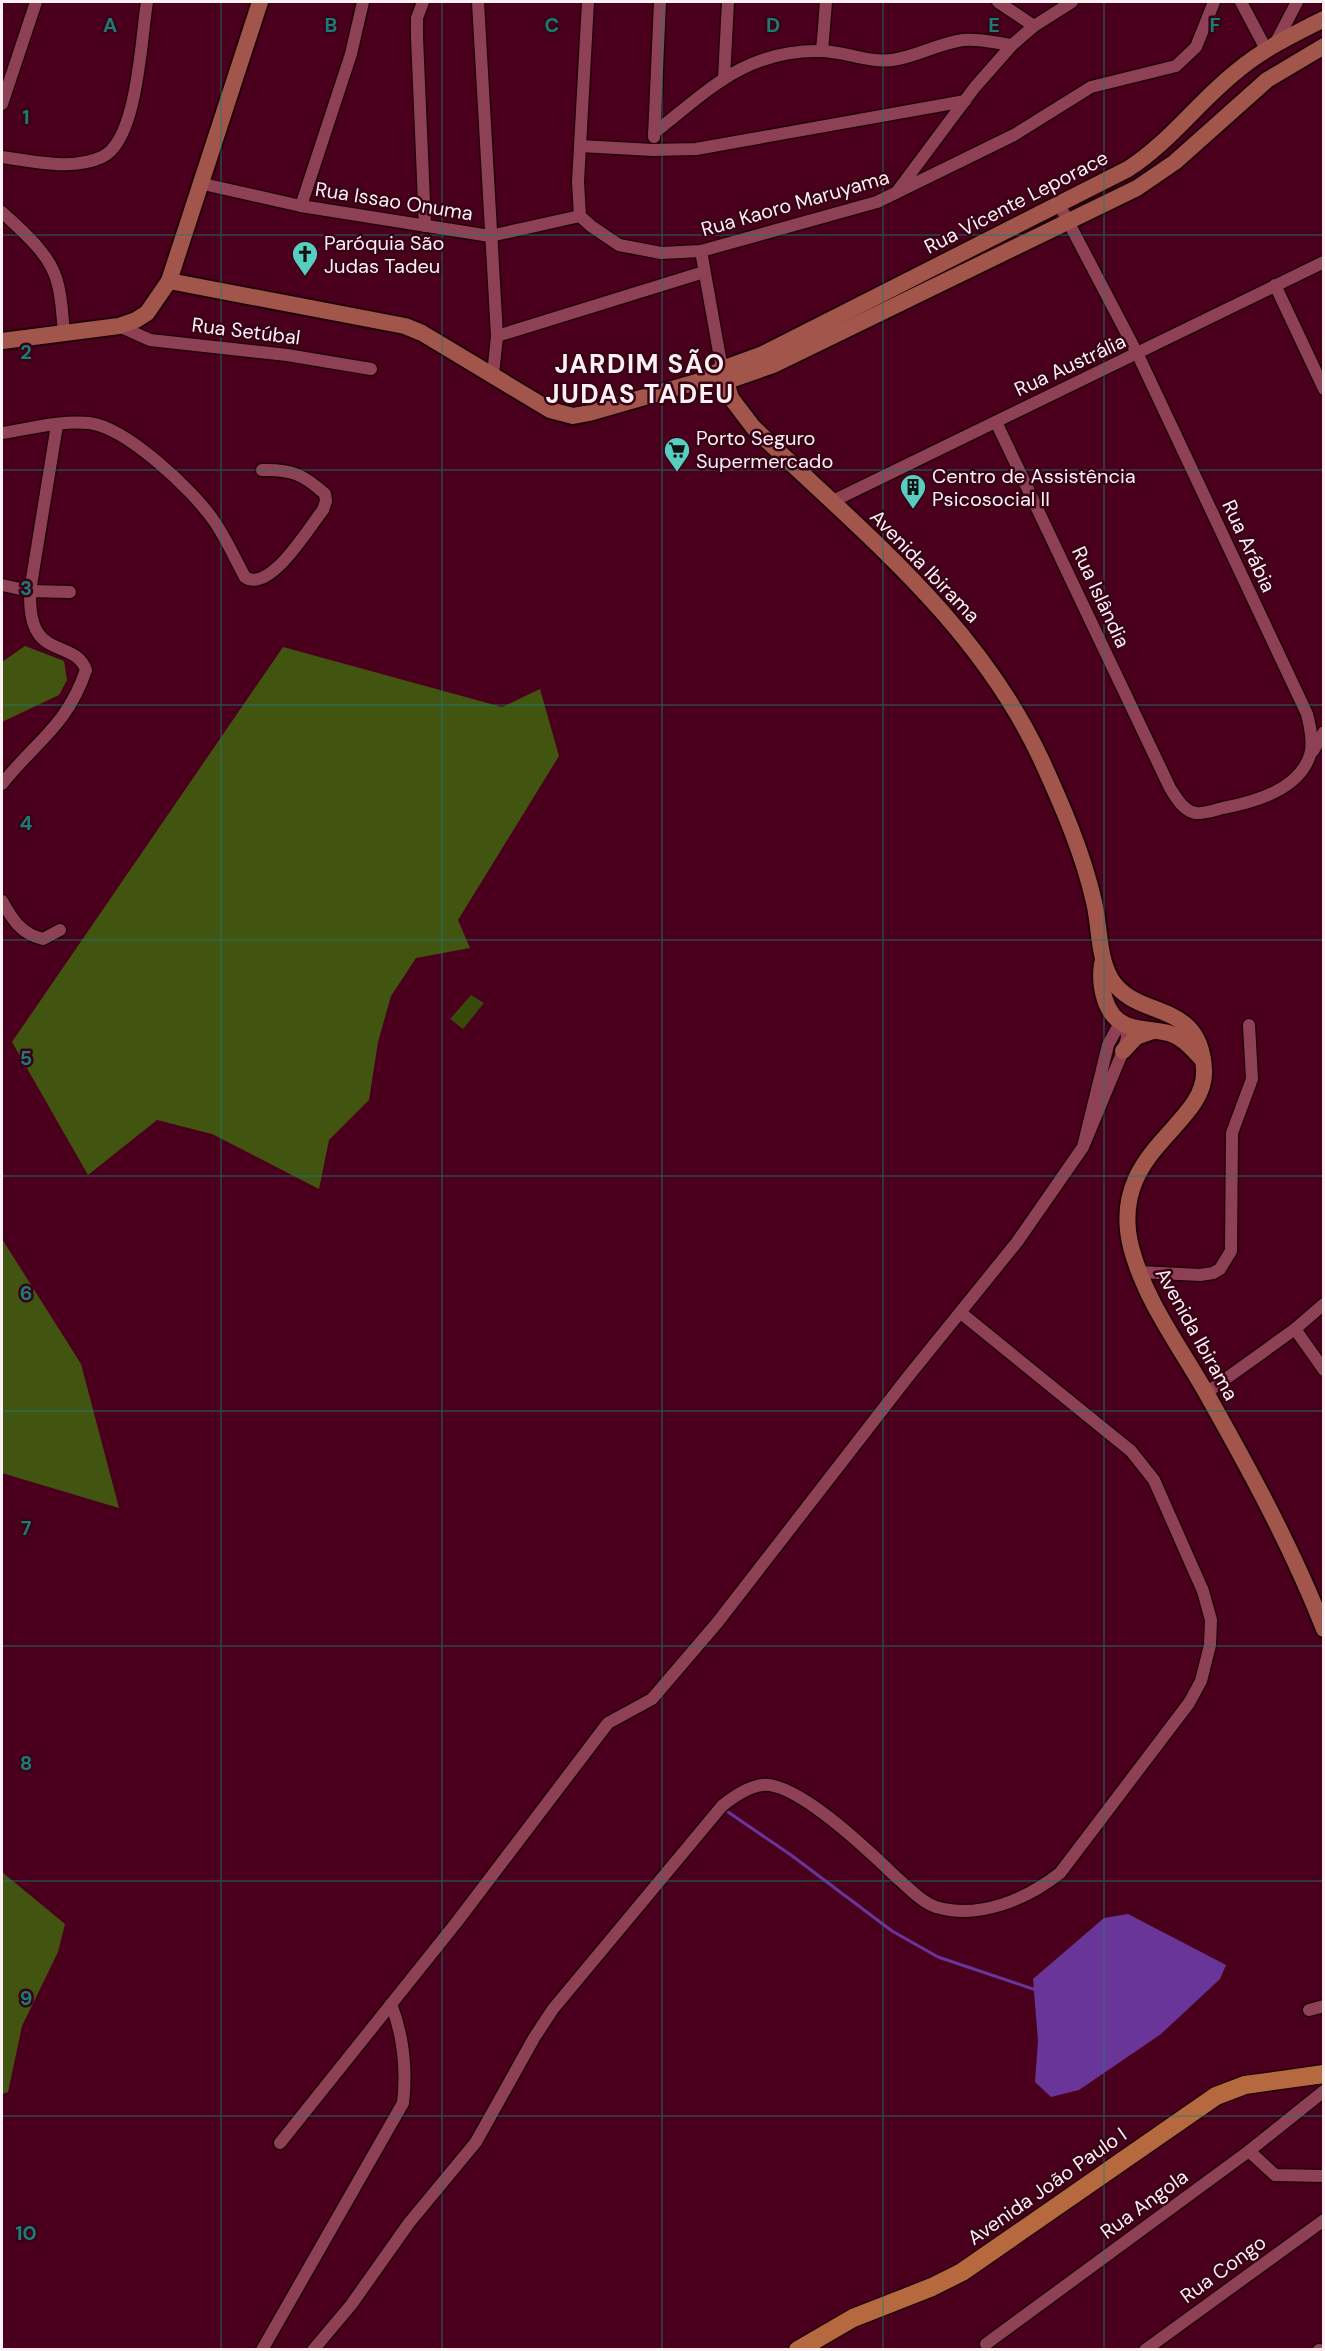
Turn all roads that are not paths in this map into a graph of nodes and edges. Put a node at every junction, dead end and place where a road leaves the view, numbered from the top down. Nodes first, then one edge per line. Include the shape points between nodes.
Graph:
1 (36, 2) edge
2 (147, 2) edge
3 (260, 2) edge
4 (363, 2) edge
5 (423, 2) edge
6 (478, 2) edge
7 (588, 2) edge
8 (660, 2) edge
9 (728, 2) edge
10 (826, 2) edge
11 (998, 2) edge
12 (1072, 2) edge
13 (1214, 2) edge
14 (1241, 2) edge
15 (1298, 2) edge
16 (1323, 19) edge
17 (1034, 26) junction
18 (1012, 45) junction
19 (1323, 46) edge
20 (1270, 47) junction
21 (822, 51) junction
22 (724, 78) junction
23 (965, 101) junction
24 (2, 104) edge
25 (654, 134) junction
26 (580, 146) junction
27 (653, 150) junction
28 (2, 158) edge
29 (203, 184) junction
30 (895, 195) junction
31 (1059, 204) junction
32 (301, 206) junction
33 (2, 212) edge
34 (580, 216) junction
35 (1069, 223) junction
36 (425, 226) junction
37 (490, 236) junction
38 (701, 251) junction
39 (1323, 262) edge
40 (704, 272) junction
41 (169, 281) junction
42 (1275, 285) junction
43 (119, 326) junction
44 (64, 331) junction
45 (497, 336) junction
46 (2, 341) edge
47 (1138, 355) junction
48 (371, 369) dead end
49 (723, 374) junction
50 (493, 375) junction
51 (1323, 389) edge
52 (996, 422) junction
53 (57, 425) junction
54 (2, 432) edge
55 (262, 470) dead end
56 (833, 501) junction
57 (2, 585) edge
58 (30, 591) junction
59 (70, 592) dead end
60 (1323, 732) edge
61 (1311, 754) junction
62 (2, 784) edge
63 (2, 901) edge
64 (60, 930) dead end
65 (1103, 957) junction
66 (1117, 988) junction
67 (1153, 1008) junction
68 (1126, 1025) junction
69 (1249, 1025) dead end
70 (1153, 1031) junction
71 (1123, 1051) junction
72 (1203, 1060) junction
73 (1083, 1147) junction
74 (1139, 1272) junction
75 (1323, 1304) edge
76 (961, 1313) junction
77 (1295, 1329) junction
78 (1323, 1370) edge
79 (1206, 1393) junction
80 (1323, 1629) edge
81 (392, 2004) junction
82 (1323, 2006) edge
83 (1308, 2010) dead end
84 (1323, 2074) edge
85 (1323, 2091) edge
86 (280, 2143) dead end
87 (1249, 2151) junction
88 (1323, 2176) edge
89 (1323, 2220) edge
90 (986, 2344) dead end
91 (262, 2349) edge
92 (314, 2349) edge
93 (798, 2349) edge
94 (1145, 2349) edge

1 - 24 street
2 - 28 street via 132,103 124,133 115,148 103,157 83,163
3 - 29 main road
4 - 32 street via 351,54
5 - 36 street via 417,18 417,38
6 - 37 street
7 - 26 street
8 - 25 street
9 - 22 street
10 - 21 street
11 - 17 street
12 - 17 street
13 - 30 street, Rua Kaoro Maruyama via 1196,47 1176,66 1091,87 1014,135
14 - 20 street
15 - 20 street
16 - 20 main road, Rua Vicente Leporace
17 - 18 street
18 - 21 street via 962,40 892,60
18 - 23 street
19 - 35 main road via 1267,80 1168,167 1137,188
20 - 31 main road, Rua Vicente Leporace via 1220,86 1154,152
21 - 22 street via 783,53 744,66
22 - 25 street
23 - 27 street via 696,149
23 - 30 street
25 - 27 street
26 - 27 street
26 - 34 street
29 - 32 street, Rua Issao Onuma
29 - 41 main road
30 - 38 street, Rua Kaoro Maruyama
31 - 35 street, Rua Arábia
31 - 49 main road, Rua Vicente Leporace
32 - 36 street, Rua Issao Onuma
33 - 44 street via 25,233 54,271
34 - 37 street, Rua Issao Onuma
34 - 38 street, Rua Kaoro Maruyama via 619,245 661,253
35 - 47 street, Rua Arábia
35 - 49 main road via 773,365
36 - 37 street, Rua Issao Onuma
37 - 45 street
38 - 40 street
39 - 42 street, Rua Austrália
40 - 45 street
40 - 49 street
41 - 43 main road via 147,313
41 - 50 main road, Rua Vicente Leporace via 405,326
42 - 47 street, Rua Austrália
42 - 51 street
43 - 44 main road
43 - 48 street, Rua Setúbal via 150,340
44 - 46 main road
45 - 50 street
47 - 52 street, Rua Austrália
47 - 61 street, Rua Arábia via 1308,714
49 - 50 main road, Rua Vicente Leporace via 573,416 542,406
49 - 56 main road, Avenida Ibirama via 731,398 753,427
52 - 56 street, Rua Austrália
52 - 61 street, Rua Islândia via 1181,804 1196,813 1272,795 1303,768
53 - 54 street
53 - 55 street via 102,426 134,445 197,500 215,522 245,577 254,581 265,579 279,567 326,501 326,494 302,475
53 - 58 street
56 - 65 main road, Avenida Ibirama via 933,599 971,644 1010,701 1040,758 1082,860 1095,903
57 - 58 street
58 - 59 street
58 - 62 street via 38,633 75,654 86,670 71,706
60 - 61 street
63 - 64 street via 11,917 32,936 42,939
65 - 66 main road, Avenida Ibirama
65 - 68 main road, Avenida Ibirama via 1100,979 1105,998 1112,1014
66 - 67 main road, Avenida Ibirama
66 - 68 main road
67 - 68 main road
67 - 72 main road, Avenida Ibirama via 1185,1024 1201,1044
68 - 70 main road
68 - 71 street
68 - 73 street via 1116,1030 1108,1045
69 - 74 street via 1252,1079 1232,1133 1232,1251 1213,1273
70 - 71 main road via 1136,1037
70 - 72 main road via 1176,1036
71 - 73 street
72 - 74 main road, Avenida Ibirama via 1201,1093 1149,1154 1135,1179 1127,1225
73 - 76 street via 1017,1242
74 - 79 main road, Avenida Ibirama
75 - 77 street
76 - 81 street via 652,1700 608,1724
76 - 92 street via 1131,1451 1154,1479 1203,1591 1211,1620 1206,1663 1189,1703 1060,1873 1041,1888 1012,1902 972,1909 935,1907 793,1793 762,1785 731,1799 554,2009 476,2142
77 - 78 street
77 - 79 street
79 - 80 main road, Avenida Ibirama via 1287,1541
81 - 86 street
81 - 91 street via 400,2026 403,2103
82 - 83 street
84 - 93 main road, Avenida João Paulo I via 1245,2085 1216,2096 962,2272 853,2318
85 - 87 street, Rua Angola
87 - 88 street via 1275,2175
87 - 90 street, Rua Angola
89 - 94 street, Rua Congo

